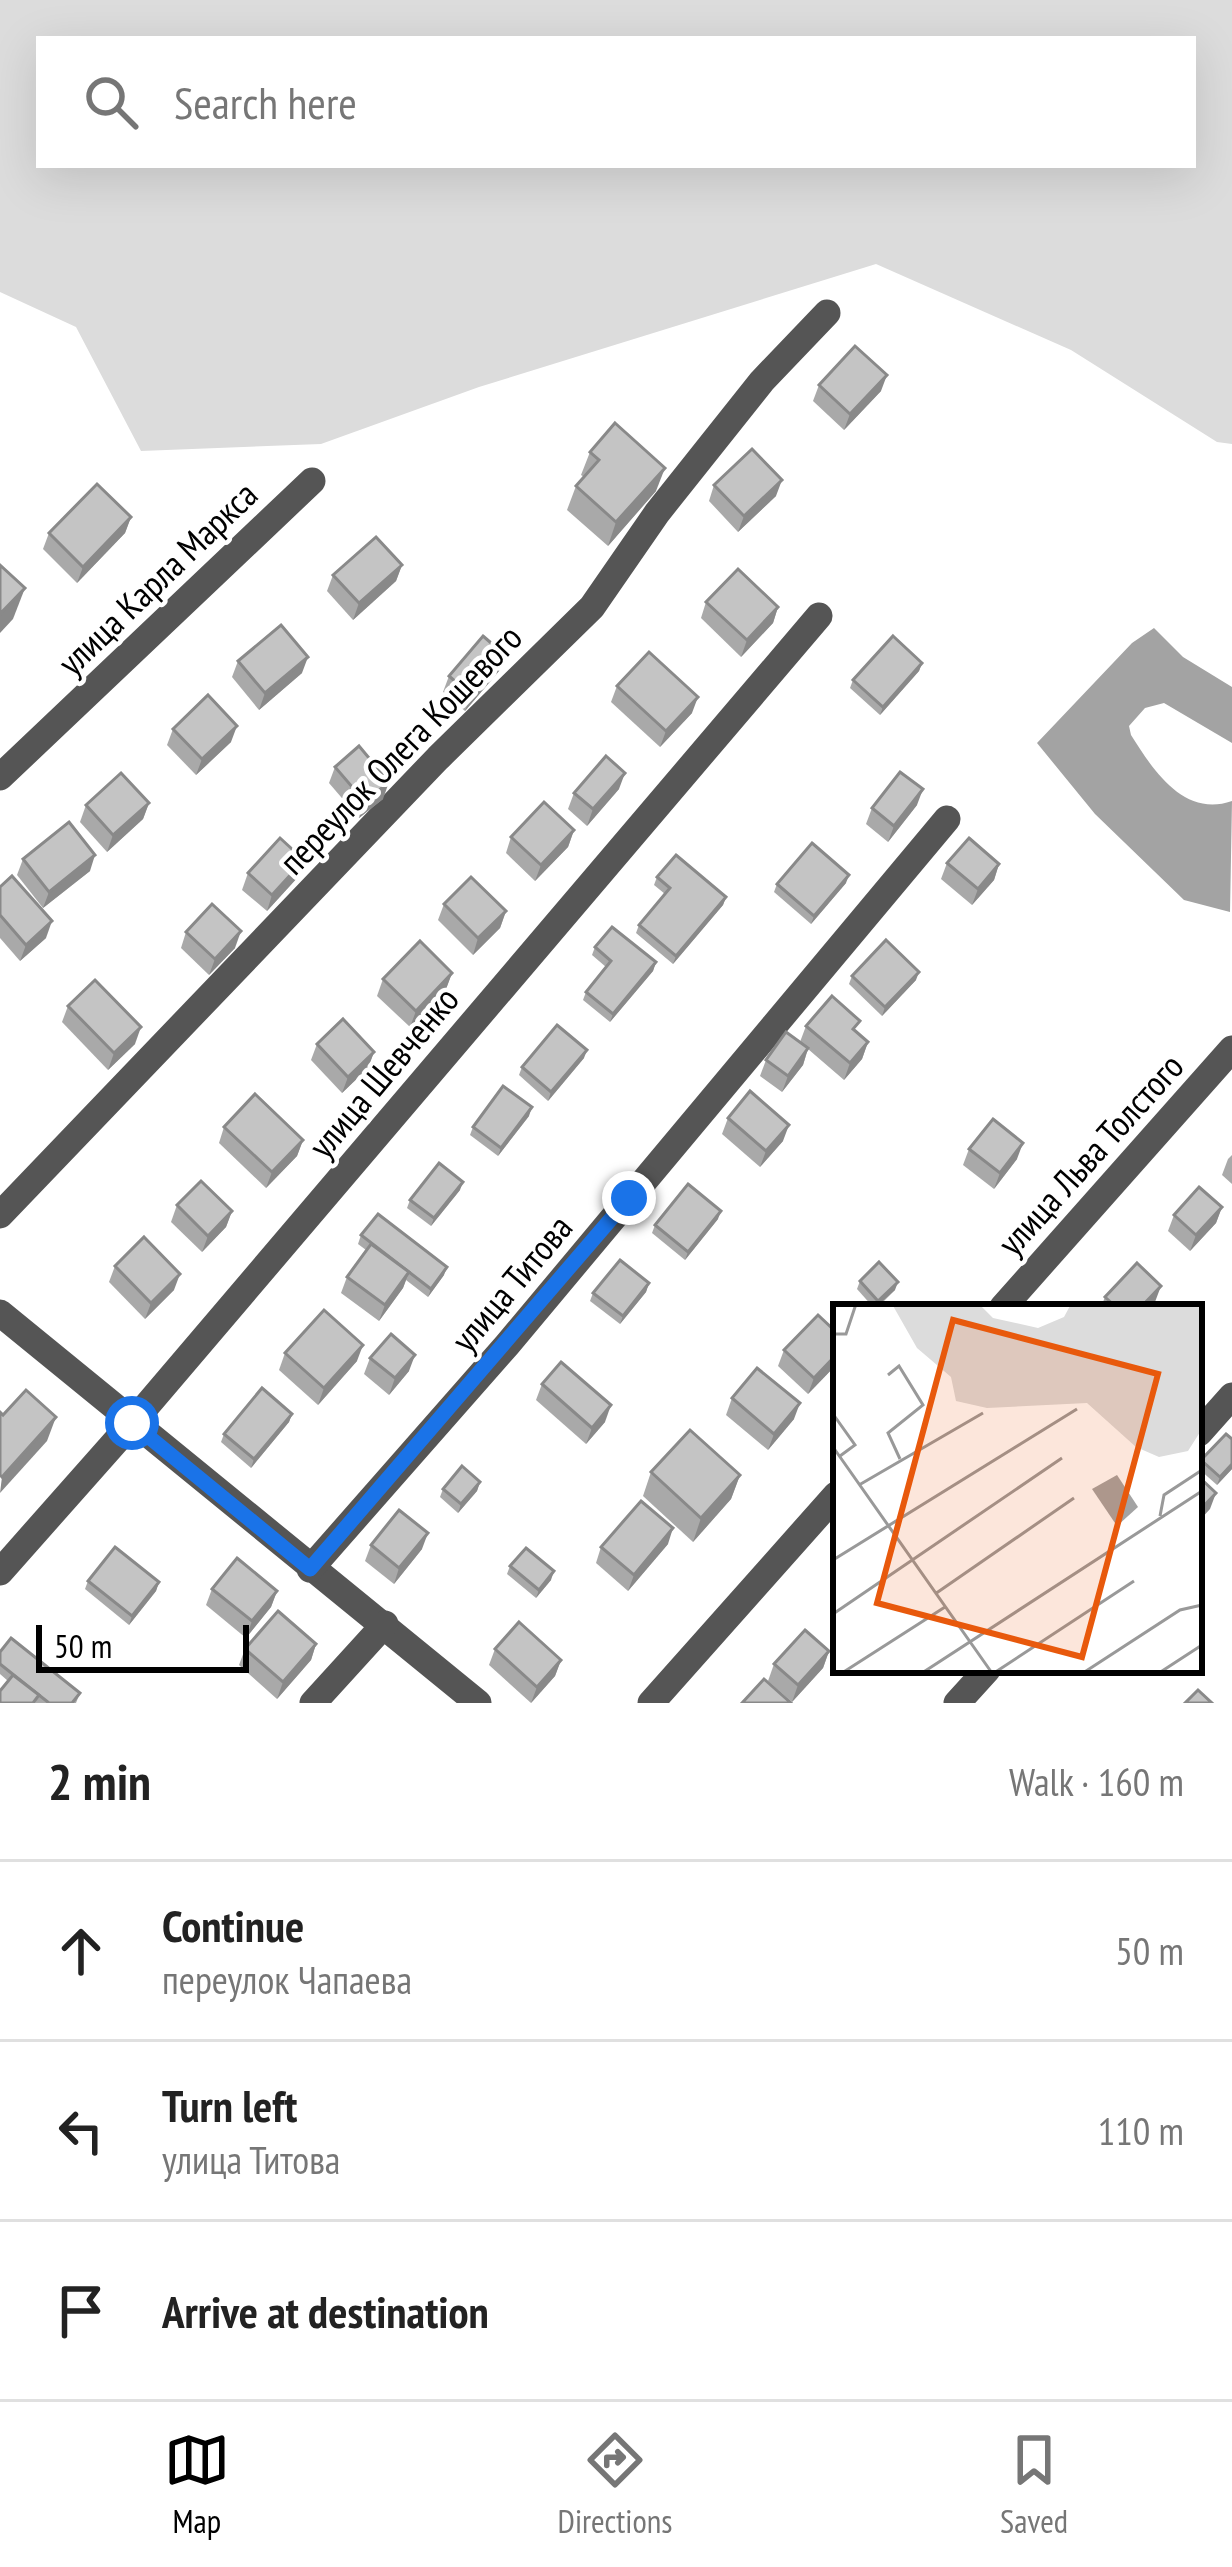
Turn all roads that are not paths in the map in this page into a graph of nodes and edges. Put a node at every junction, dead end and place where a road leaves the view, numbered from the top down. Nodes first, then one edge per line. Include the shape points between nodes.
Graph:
1 (827, 314) dead end
2 (311, 481) dead end
3 (819, 616) dead end
4 (0, 777) edge
5 (947, 819) dead end
6 (1232, 1049) edge
7 (0, 1215) edge
8 (1006, 1304) edge
9 (0, 1313) edge
10 (1232, 1396) edge
11 (132, 1423) junction
12 (1202, 1429) edge
13 (833, 1498) edge
14 (310, 1569) junction
15 (0, 1572) edge
16 (385, 1624) junction
17 (984, 1673) edge
18 (313, 1703) edge
19 (478, 1703) edge
20 (651, 1703) edge
21 (957, 1703) edge

1 - 7 street, переулок Олега Кошевого via 762,381 592,607
2 - 4 street, улица Карла Маркса
3 - 11 street, улица Шевченко
5 - 14 street, улица Титова
6 - 8 street, улица Льва Толстого
9 - 11 street
10 - 12 street
11 - 14 street
11 - 15 street, улица Шевченко
13 - 20 street
14 - 16 street
16 - 18 street
16 - 19 street
17 - 21 street

